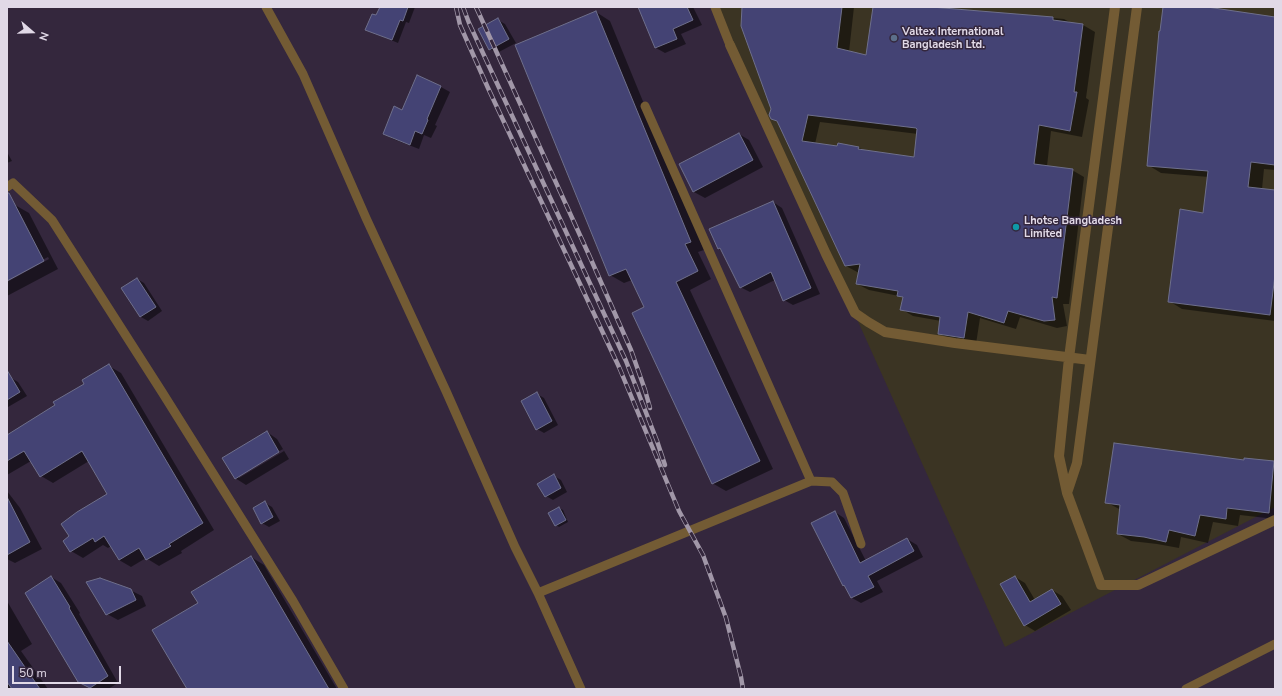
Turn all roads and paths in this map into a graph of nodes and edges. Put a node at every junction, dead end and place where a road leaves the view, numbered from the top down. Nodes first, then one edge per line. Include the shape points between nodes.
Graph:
1 (266, 7) edge
2 (715, 7) edge
3 (1115, 7) edge
4 (1137, 7) edge
5 (730, 45) joint
6 (645, 106) dead end
7 (7, 187) edge
8 (1069, 358) junction
9 (1090, 360) junction
10 (811, 481) junction
11 (1067, 493) junction
12 (1275, 520) edge
13 (861, 544) dead end
14 (538, 593) junction
15 (1275, 644) edge
16 (1192, 688) edge
17 (344, 689) edge
18 (581, 689) edge

1 - 14 lane via 303,74 366,218
2 - 5 lane
3 - 8 street
4 - 9 street
5 - 8 street via 855,312 885,332
6 - 10 lane
7 - 17 lane via 13,183 52,220 289,594
8 - 9 street
8 - 11 street via 1059,456
9 - 11 street via 1077,463
10 - 13 lane via 832,482 843,493
10 - 14 lane
11 - 12 street via 1101,585 1138,585
14 - 18 lane
15 - 16 lane

